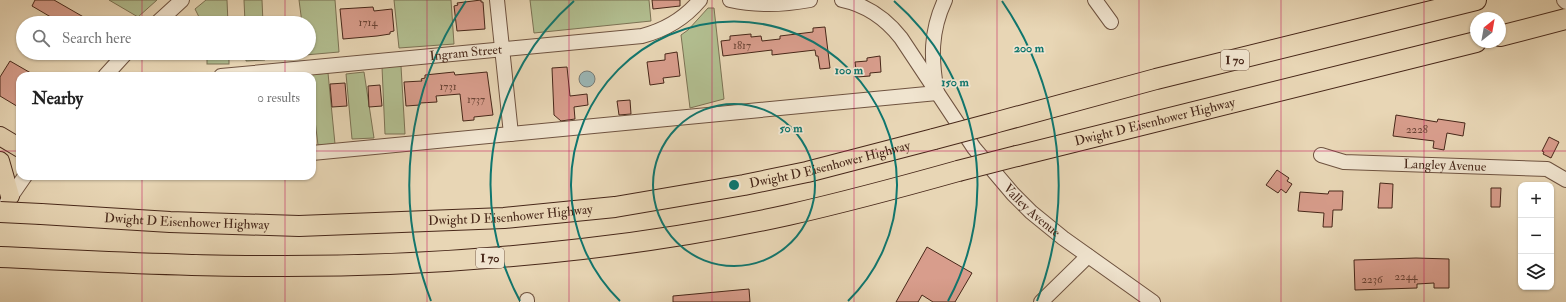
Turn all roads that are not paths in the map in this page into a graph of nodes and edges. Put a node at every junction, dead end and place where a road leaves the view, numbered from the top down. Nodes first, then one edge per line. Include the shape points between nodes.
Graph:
1 (182, 0) edge
2 (497, 0) edge
3 (700, 0) edge
4 (730, 0) edge
5 (810, 0) edge
6 (842, 0) edge
7 (946, 0) edge
8 (1096, 0) edge
9 (1476, 0) edge
10 (165, 16) edge
11 (1566, 19) edge
12 (1111, 22) dead end
13 (1506, 35) edge
14 (1470, 43) edge
15 (502, 49) junction
16 (120, 60) edge
17 (109, 72) edge
18 (263, 72) edge
19 (937, 93) junction
20 (511, 134) junction
21 (0, 136) edge
22 (16, 146) edge
23 (316, 153) edge
24 (1321, 155) dead end
25 (0, 161) edge
26 (21, 180) edge
27 (1566, 180) edge
28 (3, 207) edge
29 (1088, 256) junction
30 (7, 257) edge
31 (1041, 302) edge
32 (1154, 302) edge

1 - 10 street
2 - 15 street
3 - 15 street, Ingram Street via 680,19 642,36
4 - 5 street via 763,5
6 - 19 street, Valley Avenue via 857,4 891,26
7 - 19 street, Valley Avenue via 937,20 932,45
8 - 12 street
9 - 28 highway, Dwight D Eisenhower Highway / I 70, bridge via 1171,76 807,172 616,208 504,218 299,226 41,214
11 - 13 highway
14 - 30 highway, Dwight D Eisenhower Highway / I 70, bridge via 1016,156 823,207 660,239 531,254 296,266 220,266
15 - 18 street, Ingram Street
15 - 20 street
16 - 17 street
19 - 20 street
19 - 29 street, Valley Avenue via 974,148 1003,183 1039,218
20 - 23 street
21 - 22 main road
24 - 27 street, Langley Avenue via 1344,162 1547,169
25 - 28 main road
26 - 28 street
29 - 31 street
29 - 32 street, Valley Avenue

